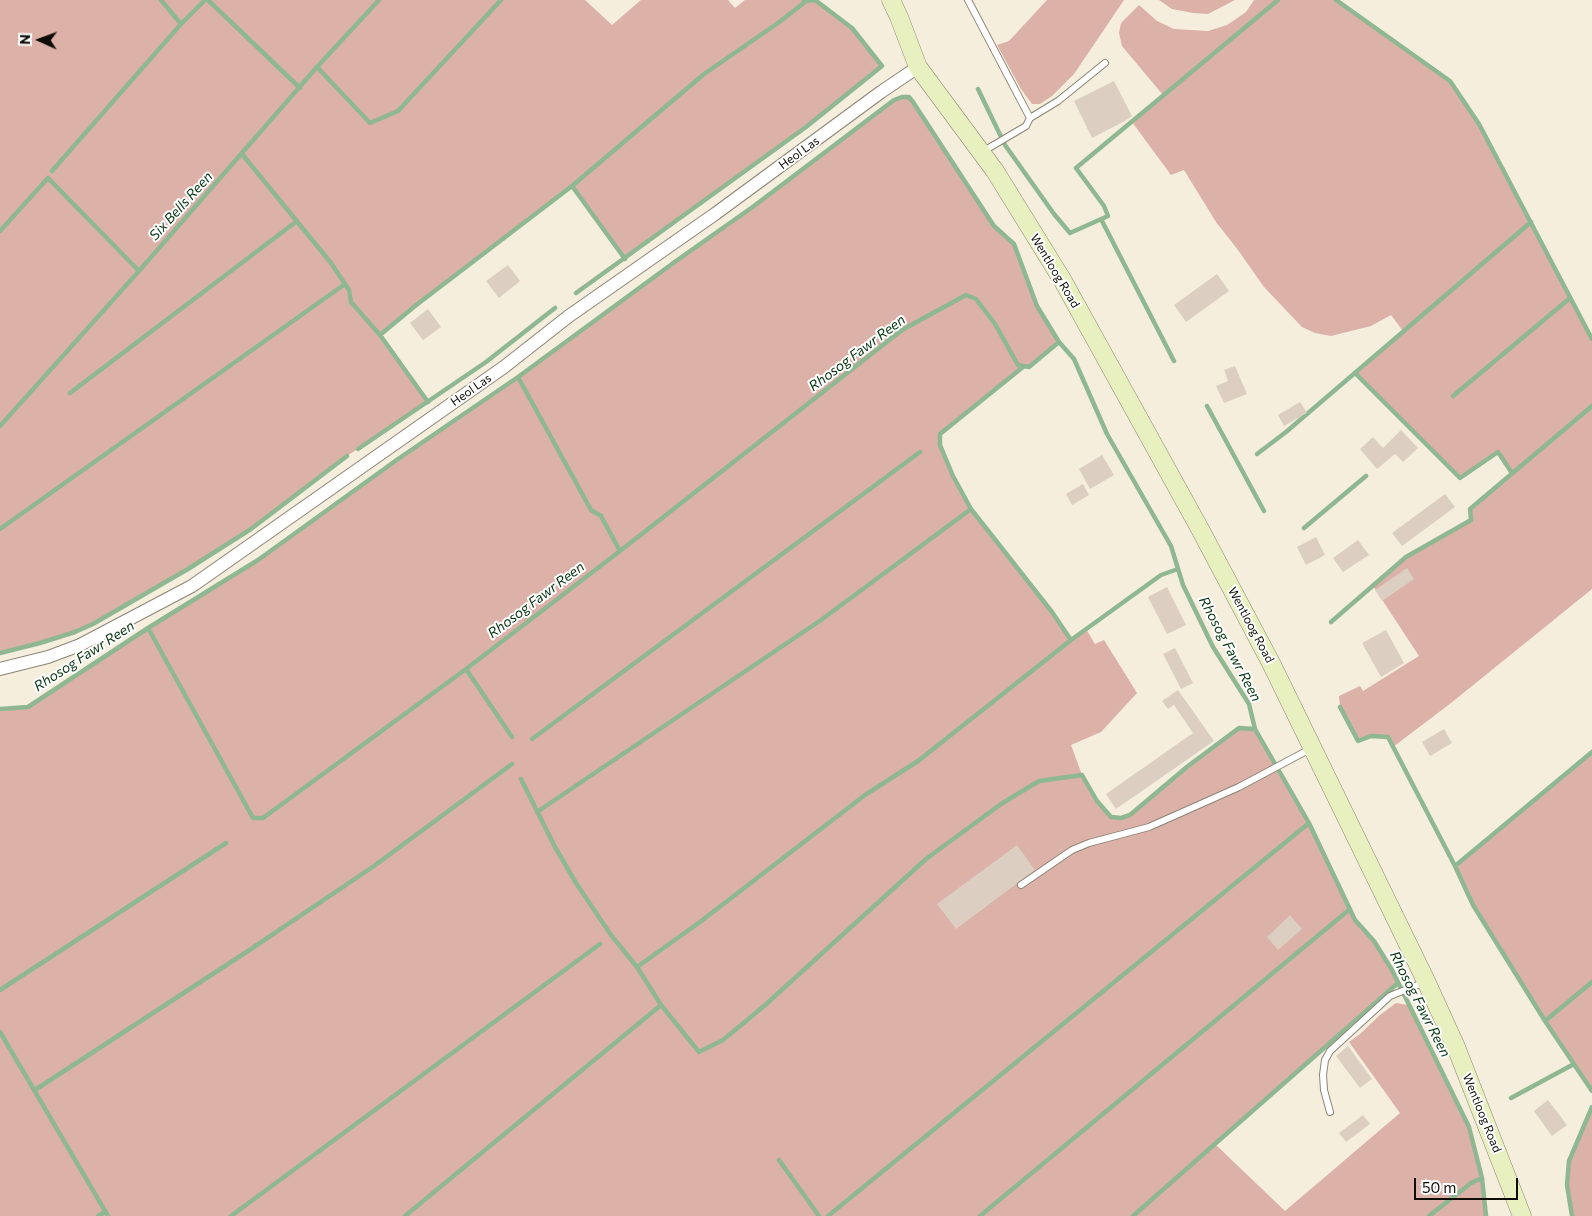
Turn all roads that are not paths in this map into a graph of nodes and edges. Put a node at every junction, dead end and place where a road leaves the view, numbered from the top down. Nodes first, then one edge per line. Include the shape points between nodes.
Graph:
1 (891, 0) edge
2 (968, 0) edge
3 (1105, 63) dead end
4 (918, 67) junction
5 (1030, 118) junction
6 (981, 153) junction
7 (0, 669) edge
8 (1313, 748) junction
9 (1021, 885) dead end
10 (1426, 982) junction
11 (1330, 1112) dead end
12 (1522, 1216) edge

1 - 4 main road, Wentloog Road
2 - 5 lane
3 - 5 lane via 1058,101
4 - 6 main road, Wentloog Road
4 - 7 street, Heol Las via 568,316 504,367 192,586 80,645
5 - 6 lane via 1026,126
6 - 8 main road, Wentloog Road via 1062,281 1200,529
8 - 9 lane via 1239,787 1149,827 1072,850
8 - 10 main road, Wentloog Road
10 - 11 lane via 1390,996 1327,1056 1323,1075
10 - 12 main road, Wentloog Road via 1456,1047

